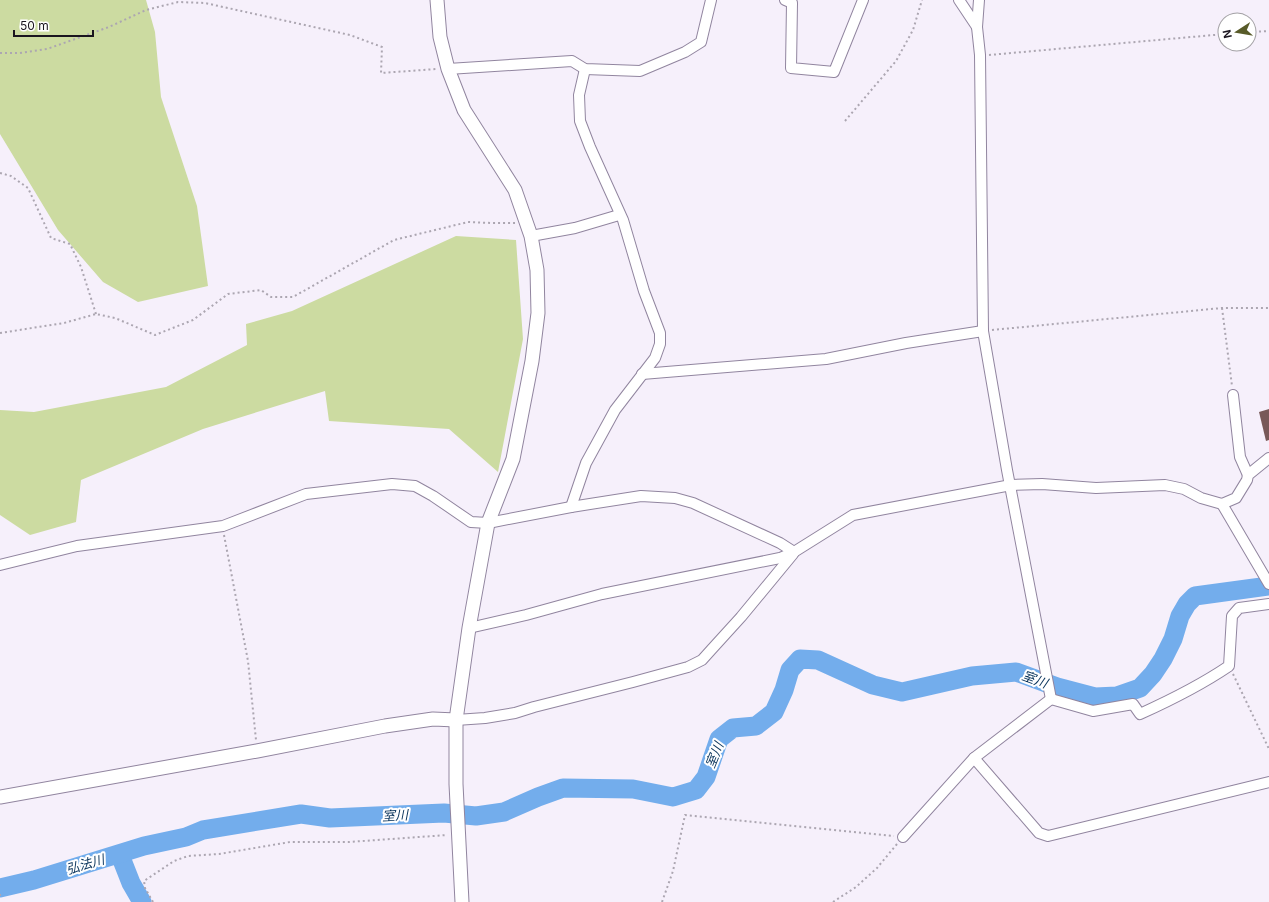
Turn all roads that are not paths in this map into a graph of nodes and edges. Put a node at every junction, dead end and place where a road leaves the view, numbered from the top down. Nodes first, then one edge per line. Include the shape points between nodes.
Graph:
1 (437, 0) edge
2 (711, 0) edge
3 (785, 0) edge
4 (863, 0) edge
5 (959, 0) edge
6 (979, 0) edge
7 (977, 27) junction
8 (448, 68) junction
9 (585, 69) junction
10 (619, 215) junction
11 (531, 236) junction
12 (983, 331) junction
13 (642, 374) junction
14 (1233, 395) road end
15 (1269, 458) edge
16 (1248, 476) junction
17 (1011, 485) junction
18 (1222, 504) junction
19 (571, 507) junction
20 (488, 523) junction
21 (794, 552) junction
22 (0, 565) edge
23 (1269, 584) edge
24 (1269, 604) edge
25 (469, 628) junction
26 (1051, 699) junction
27 (456, 720) junction
28 (974, 758) junction
29 (1269, 782) edge
30 (0, 797) edge
31 (903, 837) road end
32 (462, 902) edge

1 - 8 street via 440,37
2 - 9 street via 701,42 685,52 640,71
3 - 4 street via 792,3 791,68 834,72
5 - 7 street
6 - 7 street
7 - 12 street via 980,55
8 - 9 street via 572,61
8 - 11 street via 464,110 515,190
9 - 10 street via 579,95 580,121
10 - 11 street via 575,228
10 - 13 street via 623,220 644,292 660,333 660,344 655,358
11 - 20 street via 537,270 538,313 532,361 513,459
12 - 13 street via 826,359
12 - 17 street
13 - 19 street via 615,410 586,463
14 - 16 street via 1240,457
15 - 16 street
16 - 18 street via 1236,498
17 - 18 street via 1042,484 1096,488 1165,485 1184,489 1201,498
17 - 21 street via 853,515
17 - 26 street
18 - 23 street
19 - 20 street
19 - 21 street via 641,496 675,498 780,543
20 - 22 street via 471,522 415,486 392,484 306,494 223,526 76,546
20 - 25 street
21 - 25 street via 780,558 602,594
21 - 27 street via 702,660 688,667 515,712
24 - 26 street via 1239,608 1232,616 1230,666 1178,697 1140,714 1133,704 1093,711
25 - 27 street
26 - 28 street
27 - 30 street via 433,719 391,725
27 - 32 street via 456,784
28 - 29 street via 1039,833 1048,836
28 - 31 street

